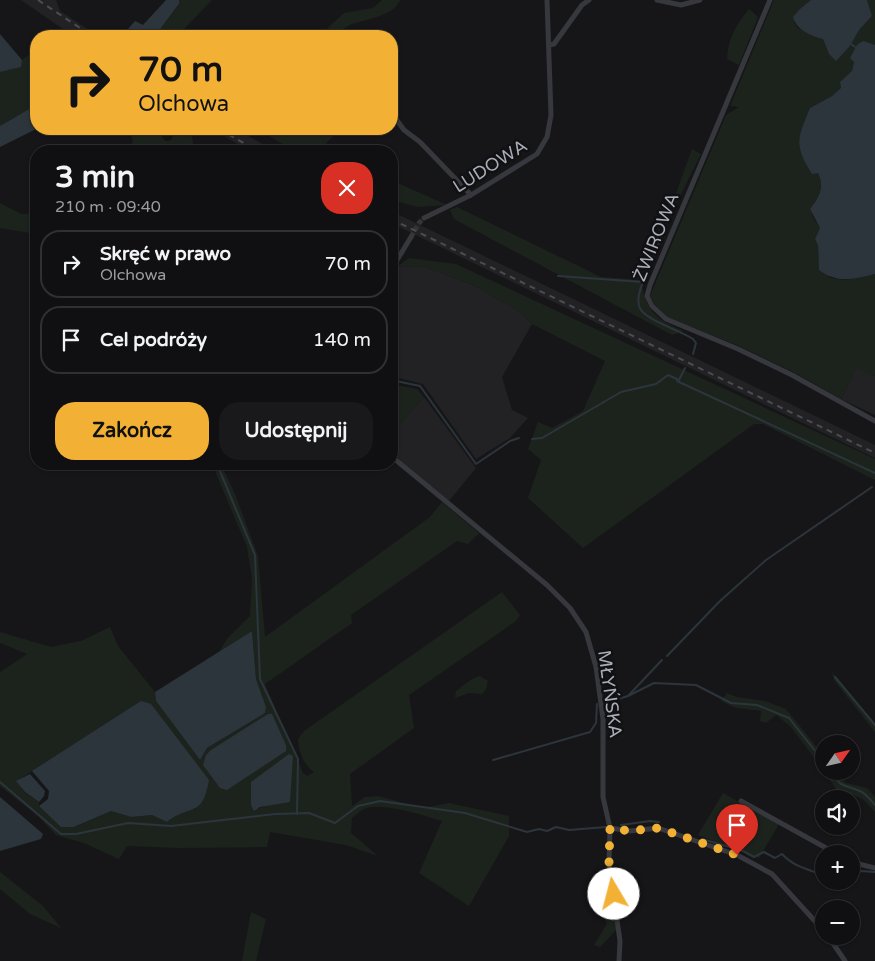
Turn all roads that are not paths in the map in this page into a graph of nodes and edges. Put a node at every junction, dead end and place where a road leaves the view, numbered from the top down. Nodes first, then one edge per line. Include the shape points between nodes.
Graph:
1 (546, 0) edge
2 (589, 0) edge
3 (657, 0) edge
4 (700, 0) edge
5 (770, 0) edge
6 (549, 45) junction
7 (398, 122) edge
8 (470, 195) junction
9 (424, 218) tunnel mouth
10 (411, 237) tunnel mouth
11 (398, 258) edge
12 (875, 421) edge
13 (398, 462) edge
14 (742, 801) dead end
15 (610, 828) junction
16 (820, 845) edge
17 (860, 864) edge
18 (875, 868) edge
19 (815, 921) edge
20 (834, 945) edge
21 (619, 961) edge
22 (844, 961) edge

1 - 6 street, LUDOWA
2 - 6 street via 554,44
3 - 4 street via 681,5
5 - 12 street, ŻWIROWA via 647,296 652,306 666,319 792,375
6 - 8 street, LUDOWA via 550,122 545,144 536,154
7 - 8 street
8 - 9 street, LUDOWA
10 - 11 street
13 - 15 street, MŁYŃSKA via 547,585 570,608 586,632 603,719 603,797
14 - 16 street
15 - 19 street via 630,831 658,828 737,855 772,874
15 - 21 street, MŁYŃSKA via 609,863 620,941
17 - 18 street
20 - 22 street

